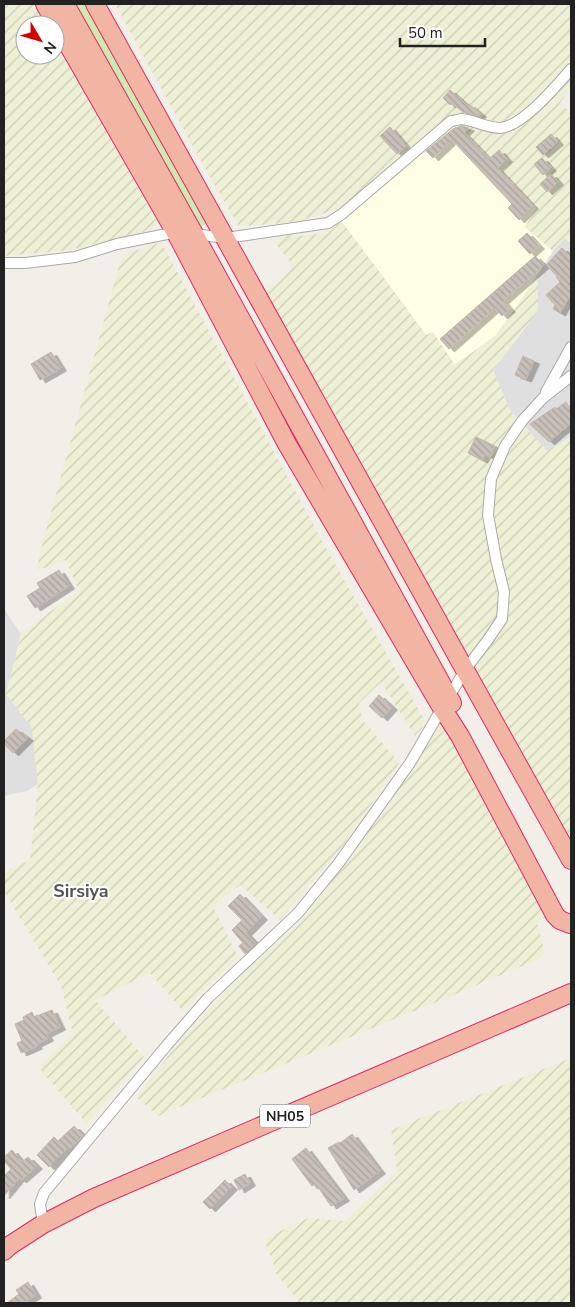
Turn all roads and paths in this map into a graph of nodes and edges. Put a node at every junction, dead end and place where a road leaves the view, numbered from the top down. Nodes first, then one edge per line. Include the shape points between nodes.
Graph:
1 (46, 4) edge
2 (65, 4) edge
3 (95, 4) edge
4 (571, 69) edge
5 (176, 233) junction
6 (194, 234) junction
7 (226, 238) junction
8 (4, 263) edge
9 (571, 347) edge
10 (571, 376) edge
11 (543, 398) junction
12 (465, 670) junction
13 (446, 703) junction
14 (571, 860) edge
15 (571, 925) edge
16 (571, 993) edge
17 (43, 1224) junction
18 (4, 1251) edge

1 - 5 highway
2 - 6 highway
3 - 7 highway
4 - 7 street via 513,125 500,128 462,119 451,121 328,223
5 - 6 street
5 - 8 street via 116,244 75,257
5 - 13 highway via 288,444
6 - 7 street
6 - 13 highway
7 - 12 highway
9 - 11 street
10 - 11 street
11 - 12 street via 505,446 491,479 488,515 504,592 502,619
12 - 13 street
12 - 14 highway
13 - 15 highway
13 - 17 street via 410,763 338,864 298,913 208,998 44,1193 40,1204
16 - 17 highway, NH05 via 94,1198
17 - 18 highway, NH05

